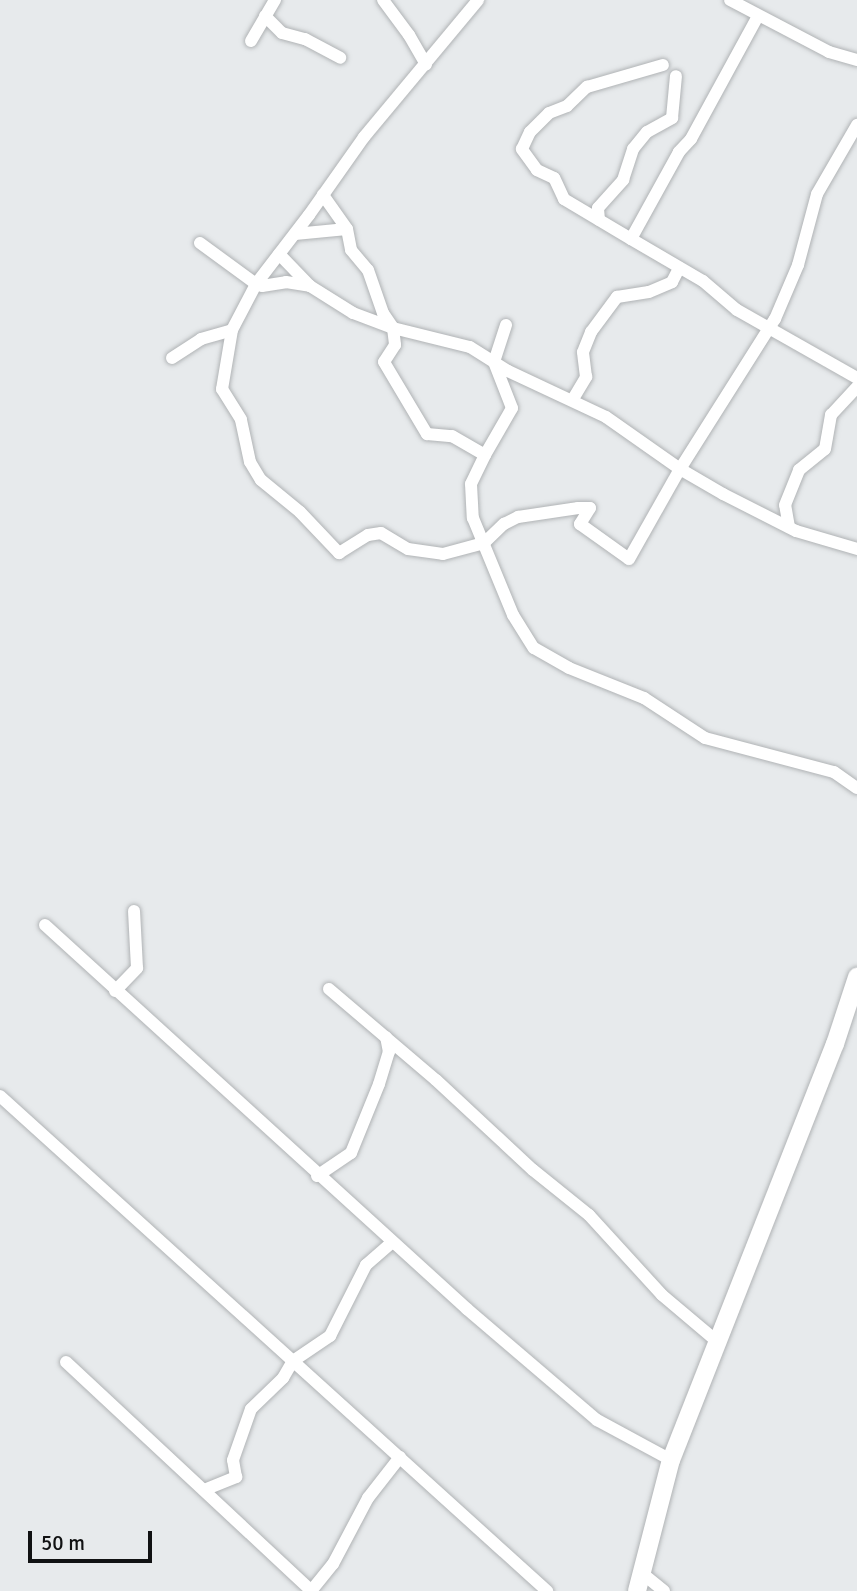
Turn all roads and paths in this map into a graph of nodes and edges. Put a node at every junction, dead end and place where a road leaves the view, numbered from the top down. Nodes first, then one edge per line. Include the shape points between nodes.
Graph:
1 (275, 0) edge
2 (383, 0) edge
3 (478, 0) edge
4 (730, 0) edge
5 (265, 16) junction
6 (758, 16) junction
7 (251, 41) dead end
8 (340, 58) dead end
9 (857, 60) edge
10 (426, 65) junction
11 (663, 65) dead end
12 (676, 76) dead end
13 (857, 124) edge
14 (323, 195) junction
15 (599, 220) junction
16 (347, 229) junction
17 (295, 234) junction
18 (631, 239) junction
19 (200, 243) dead end
20 (279, 254) junction
21 (679, 268) junction
22 (256, 284) junction
23 (310, 286) junction
24 (506, 325) dead end
25 (393, 328) junction
26 (769, 329) junction
27 (232, 330) junction
28 (172, 358) dead end
29 (494, 362) junction
30 (857, 378) edge
31 (857, 387) edge
32 (573, 399) junction
33 (485, 455) junction
34 (680, 469) junction
35 (789, 527) junction
36 (484, 543) junction
37 (857, 549) edge
38 (857, 788) edge
39 (134, 911) dead end
40 (45, 925) dead end
41 (857, 977) edge
42 (329, 989) dead end
43 (115, 991) junction
44 (386, 1037) junction
45 (0, 1096) edge
46 (317, 1176) junction
47 (392, 1242) junction
48 (719, 1343) junction
49 (293, 1361) junction
50 (66, 1362) dead end
51 (400, 1457) junction
52 (671, 1460) junction
53 (204, 1490) junction
54 (640, 1583) edge
55 (312, 1591) edge
56 (547, 1591) edge
57 (664, 1591) edge

1 - 5 street
2 - 10 street
3 - 10 street
4 - 6 street
5 - 7 street
5 - 8 street via 282,33 305,39
6 - 9 street via 829,52
6 - 18 street
10 - 14 street via 363,137
11 - 15 street via 587,87 567,106 549,113 530,132 522,149 537,170 554,178 564,198
12 - 15 street via 672,118 647,132 633,149 623,180 598,208
13 - 26 street via 817,194 798,264
14 - 16 street
14 - 17 street
15 - 18 street
16 - 17 street
16 - 25 street via 351,250 368,270
17 - 20 street
18 - 21 street
19 - 22 street
20 - 22 street
20 - 23 street
21 - 26 street
21 - 32 street via 672,282 649,292 617,297 591,332 583,352 586,377
22 - 23 street
22 - 27 street
23 - 25 street via 353,313
24 - 29 street
25 - 29 street via 470,347
25 - 33 street via 395,345 384,362 427,434 452,436
26 - 30 street
26 - 34 street
27 - 28 street via 201,339
27 - 36 street via 222,389 241,420 250,462 261,480 339,553 368,535 381,533 408,549 443,554
29 - 32 street
29 - 33 street via 512,408
31 - 35 street via 831,415 825,449 799,470 785,505
32 - 34 street
33 - 36 street via 471,484 473,518
34 - 35 street
34 - 36 street via 629,559 580,524 590,508 518,517
35 - 37 street
36 - 38 street via 513,615 534,648 569,668 644,698 705,738 834,772
39 - 43 street via 137,968
40 - 43 street
41 - 48 main road
42 - 44 street
43 - 46 street
44 - 46 street via 389,1052 351,1153
44 - 48 street via 598,1223 662,1295
45 - 49 street
46 - 47 street
47 - 49 street via 366,1265 330,1336
47 - 52 street via 597,1420
48 - 52 main road
49 - 51 street
49 - 53 street via 283,1378 251,1409 233,1460 236,1477
50 - 53 street
51 - 55 street via 368,1498
51 - 56 street
52 - 54 main road
53 - 55 street
54 - 57 street

